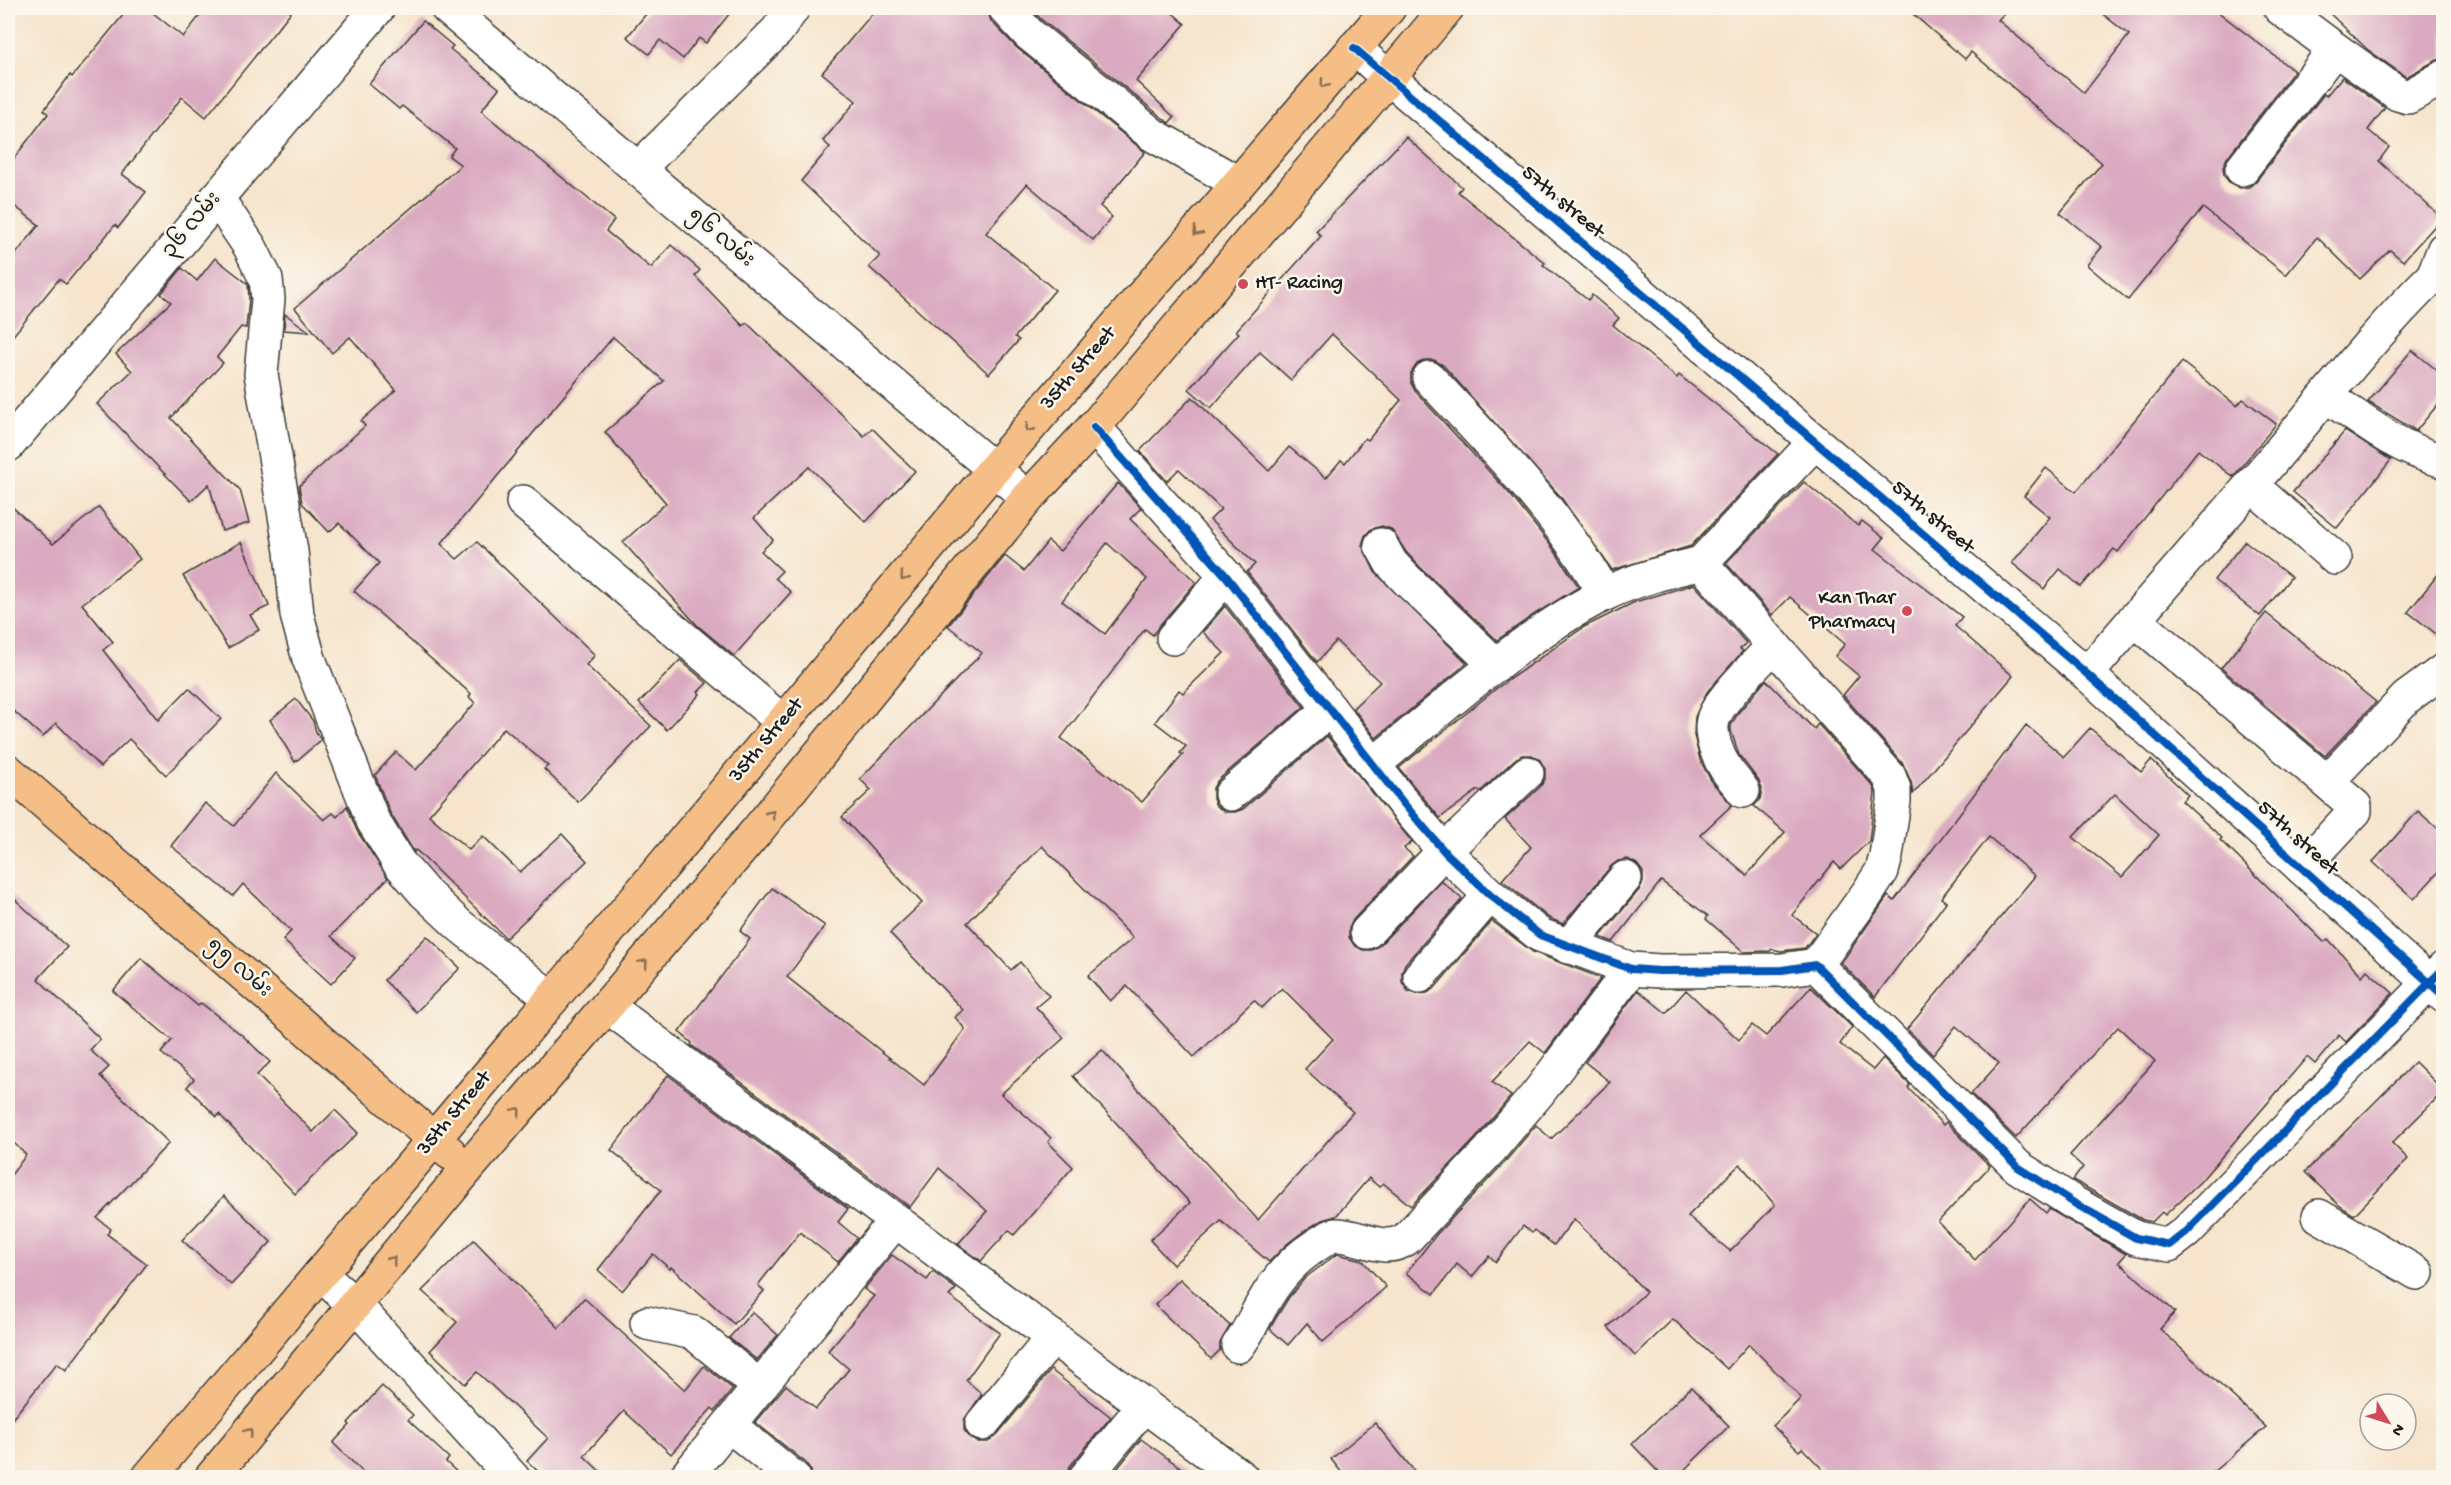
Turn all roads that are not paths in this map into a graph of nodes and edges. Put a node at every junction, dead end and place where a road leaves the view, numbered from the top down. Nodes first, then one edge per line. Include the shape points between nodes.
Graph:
1 (378, 8) edge
2 (447, 8) edge
3 (793, 8) edge
4 (1005, 8) edge
5 (1389, 8) edge
6 (1447, 8) edge
7 (2280, 8) edge
8 (1354, 48) junction
9 (2335, 49) junction
10 (2444, 77) edge
11 (1388, 78) junction
12 (638, 169) junction
13 (2242, 169) dead end
14 (1238, 183) junction
15 (216, 198) junction
16 (2440, 268) edge
17 (1429, 378) dead end
18 (2327, 396) junction
19 (1094, 427) junction
20 (1815, 442) junction
21 (8, 445) edge
22 (2444, 461) edge
23 (993, 470) junction
24 (2251, 485) junction
25 (1028, 498) junction
26 (523, 502) dead end
27 (1381, 545) dead end
28 (2335, 558) dead end
29 (1701, 563) junction
30 (1226, 576) junction
31 (1605, 594) junction
32 (2134, 619) junction
33 (1173, 638) dead end
34 (1774, 645) junction
35 (1496, 665) junction
36 (2444, 670) edge
37 (2087, 674) junction
38 (1330, 709) junction
39 (783, 722) junction
40 (1373, 765) junction
41 (8, 771) edge
42 (1527, 773) dead end
43 (2327, 782) junction
44 (1743, 791) dead end
45 (1231, 794) dead end
46 (1444, 851) junction
47 (2302, 868) junction
48 (1624, 878) dead end
49 (1490, 895) junction
50 (1367, 932) dead end
51 (1568, 947) junction
52 (1816, 964) junction
53 (1630, 969) junction
54 (1420, 976) dead end
55 (2439, 982) edge
56 (552, 999) junction
57 (607, 1006) junction
58 (434, 1139) junction
59 (468, 1168) junction
60 (2319, 1216) dead end
61 (896, 1220) junction
62 (2417, 1273) dead end
63 (320, 1274) junction
64 (355, 1305) junction
65 (648, 1323) dead end
66 (1053, 1337) junction
67 (1238, 1346) dead end
68 (760, 1387) junction
69 (1144, 1405) junction
70 (982, 1424) dead end
71 (729, 1425) junction
72 (1234, 1475) edge
73 (148, 1478) edge
74 (212, 1478) edge
75 (513, 1478) edge
76 (685, 1478) edge
77 (794, 1478) edge
78 (1085, 1478) edge

1 - 15 street, ၃၆ လမ်း
2 - 12 street, ၅၆ လမ်း
3 - 12 street via 777,31
4 - 14 street via 1029,34 1153,135
5 - 8 main road, 35th Street
6 - 11 main road
7 - 9 street
8 - 11 street, 57th street
8 -> 14 main road, 35th Street
9 - 10 street via 2408,98
9 - 13 street
11 - 19 main road
11 - 20 street, 57th street
12 - 23 street, ၅၆ လမ်း
14 -> 23 main road, 35th Street
15 - 21 street, ၃၆ လမ်း
15 - 56 street via 250,247 266,279 268,299 261,374 291,551 297,615 309,659 373,821 399,863 424,892
16 - 18 street
17 - 31 street via 1550,513 1584,556
18 - 22 street via 2383,436
18 - 24 street
19 - 25 main road
19 - 30 street
20 - 29 street
20 - 37 street, 57th street
23 - 25 street, ၅၆ လမ်း
23 -> 39 main road, 35th Street
24 - 28 street
24 - 32 street
57 -> 25 main road via 756,832
26 - 39 street
27 - 35 street via 1391,563
29 - 31 street via 1647,577
29 - 34 street
30 - 33 street
30 - 38 street
31 - 35 street
32 - 37 street
32 - 43 street
34 - 44 street via 1719,707 1713,721 1717,750
34 - 52 street via 1889,776 1894,789 1882,871
35 - 40 street
36 - 43 street via 2406,698
37 - 47 street, 57th street
38 - 40 street
38 - 45 street
39 - 56 main road, 35th Street
40 - 46 street
41 - 58 main road, ၅၅ လမ်း
42 - 46 street
43 - 47 street via 2351,801 2355,811
46 - 49 street
46 - 50 street
47 - 55 street, 57th street
48 - 51 street
49 - 51 street via 1540,935
49 - 54 street
51 - 53 street
52 - 53 street via 1782,970
52 - 55 street via 2018,1167 2136,1238 2169,1245
53 - 67 street via 1539,1092 1406,1239 1388,1246 1335,1235 1316,1246 1283,1273
56 - 58 main road, 35th Street
59 -> 57 main road
57 - 61 street
58 - 59 main road, ၅၅ လမ်း
58 - 63 main road, 35th Street
64 -> 59 main road
60 - 62 street
61 - 66 street
61 - 68 street
63 - 64 street
63 - 73 main road, 35th Street
74 -> 64 main road
64 - 75 street
65 - 68 street via 694,1333
66 - 69 street
66 - 70 street
68 - 71 street
69 - 72 street
69 - 78 street
71 - 76 street
71 - 77 street

